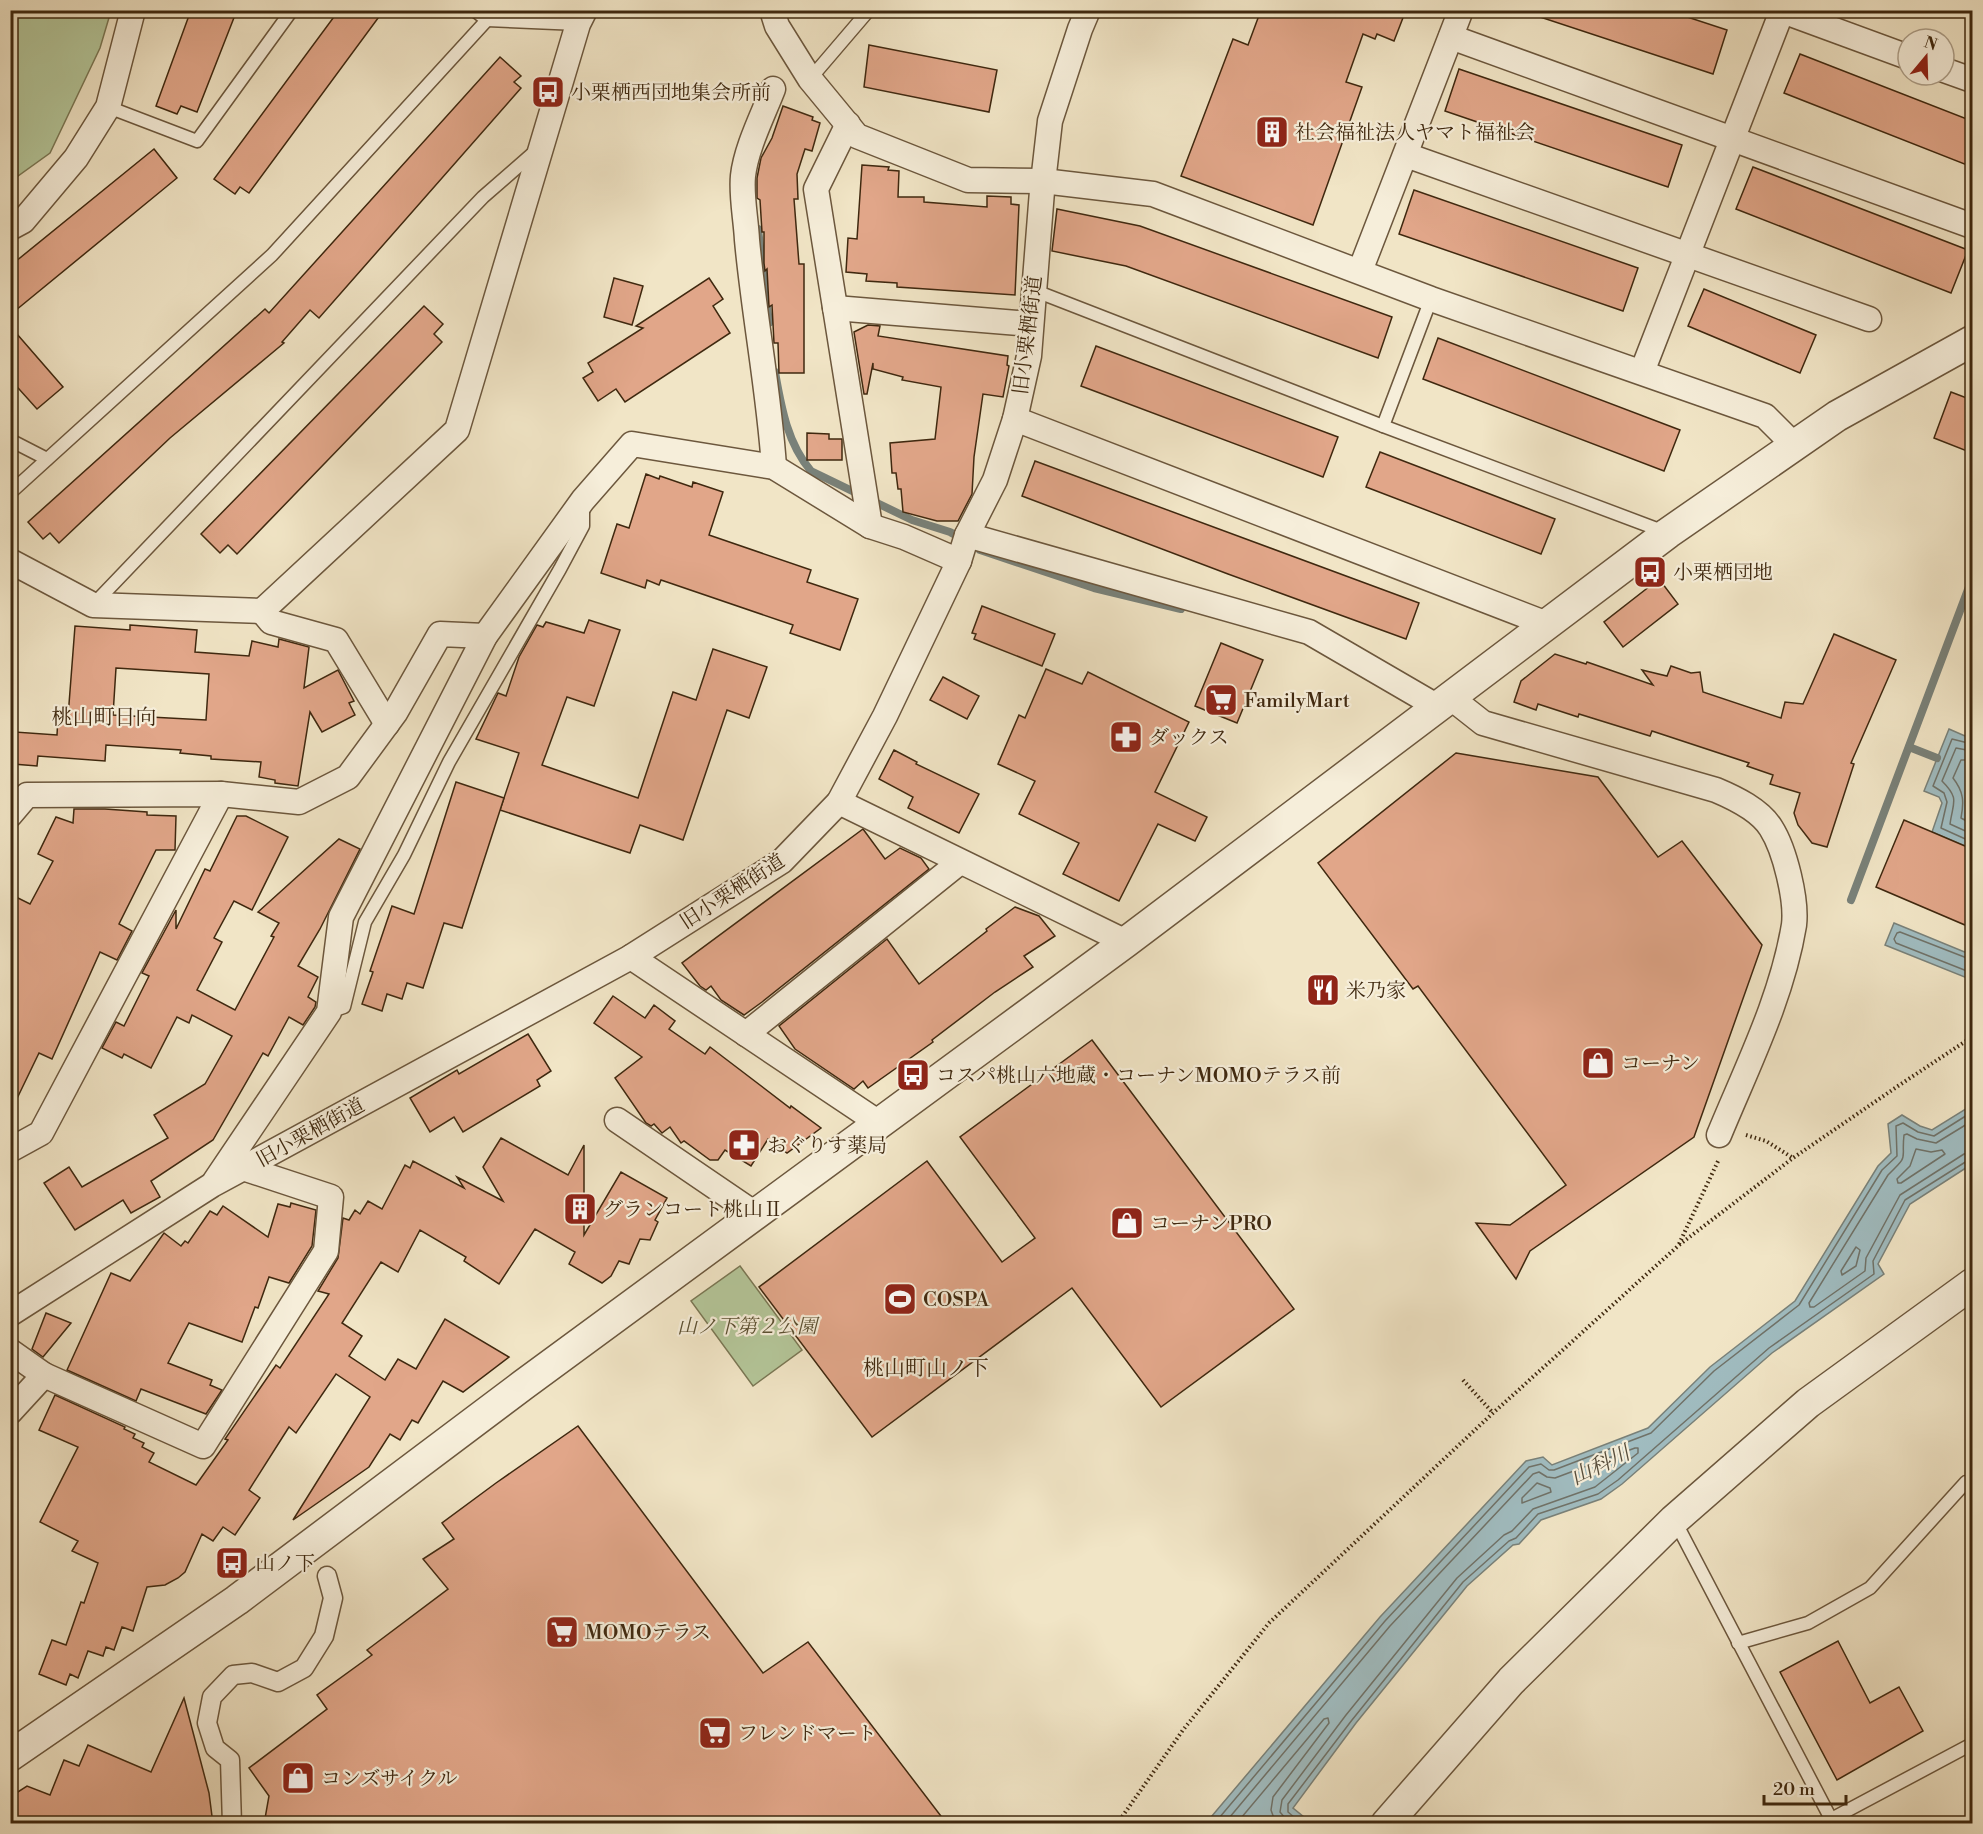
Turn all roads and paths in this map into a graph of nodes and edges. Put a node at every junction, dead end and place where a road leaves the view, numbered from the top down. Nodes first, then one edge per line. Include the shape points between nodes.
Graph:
1 (133, 10) edge
2 (292, 10) edge
3 (474, 10) edge
4 (772, 10) edge
5 (869, 10) edge
6 (1088, 10) edge
7 (1461, 10) edge
8 (1781, 11) edge
9 (582, 17) edge
10 (487, 20) junction
11 (1451, 37) junction
12 (1896, 53) edge
13 (1956, 74) edge
14 (810, 79) junction
15 (1972, 80) edge
16 (773, 89) dead end
17 (108, 106) junction
18 (848, 124) junction
19 (1731, 139) junction
20 (542, 145) junction
21 (1406, 155) junction
22 (1043, 181) junction
23 (1972, 226) edge
24 (10, 228) edge
25 (1686, 255) junction
26 (1360, 271) junction
27 (1034, 290) junction
28 (1431, 298) junction
29 (835, 308) junction
30 (1869, 320) dead end
31 (1031, 324) junction
32 (1972, 341) edge
33 (1642, 372) junction
34 (1015, 419) junction
35 (1383, 426) junction
36 (10, 440) edge
37 (1793, 444) junction
38 (47, 459) junction
39 (774, 467) junction
40 (10, 493) edge
41 (583, 500) junction
42 (869, 522) junction
43 (1668, 533) junction
44 (963, 548) junction
45 (10, 561) edge
46 (93, 605) junction
47 (262, 611) junction
48 (1547, 624) junction
49 (485, 636) junction
50 (1444, 702) junction
51 (387, 724) junction
52 (221, 795) junction
53 (839, 802) junction
54 (10, 815) edge
55 (960, 862) junction
56 (1126, 942) junction
57 (631, 957) junction
58 (329, 1012) junction
59 (746, 1034) junction
60 (1972, 1037) edge
61 (617, 1120) dead end
62 (879, 1123) junction
63 (1728, 1141) junction
64 (10, 1150) edge
65 (1793, 1158) junction
66 (243, 1168) junction
67 (212, 1185) junction
68 (755, 1214) junction
69 (1679, 1245) junction
70 (1972, 1284) edge
71 (10, 1314) edge
72 (10, 1351) edge
73 (44, 1375) junction
74 (1463, 1380) dead end
75 (10, 1412) edge
76 (1493, 1413) junction
77 (1966, 1482) dead end
78 (1674, 1520) junction
79 (327, 1576) dead end
80 (1738, 1643) junction
81 (1972, 1744) edge
82 (10, 1756) edge
83 (1826, 1821) edge
84 (232, 1824) edge
85 (1117, 1824) edge
86 (1386, 1824) edge

1 - 17 street
2 - 17 lane via 197,141
3 - 10 lane
4 - 14 street via 777,26
5 - 14 lane
6 - 22 street, 旧小栗栖街道 via 1050,121
7 - 11 street
8 - 12 street
8 - 19 street
9 - 10 lane
9 - 20 street
10 - 38 lane via 272,255
11 - 19 street
11 - 21 street
13 - 15 street
14 - 18 street
16 - 39 street via 742,177
17 - 24 street via 76,159 22,221
18 - 22 street via 857,136 968,180
18 - 29 street via 816,189
19 - 23 street
19 - 25 street
20 - 46 lane via 483,197
20 - 47 street via 456,430
21 - 25 street
21 - 26 street
22 - 26 street via 1154,194
22 - 27 street, 旧小栗栖街道
25 - 30 street
25 - 33 street
26 - 28 street
27 - 31 street, 旧小栗栖街道
27 - 35 lane
28 - 33 street
28 - 35 lane
29 - 31 street
29 - 42 street
31 - 34 street, 旧小栗栖街道 via 1029,356
32 - 37 street
33 - 37 street via 1765,416
34 - 44 street, 旧小栗栖街道 via 995,480
34 - 48 street
35 - 43 lane
36 - 38 lane
37 - 43 street
38 - 40 lane
39 - 41 street via 632,444
39 - 42 street
41 - 49 street
41 - 58 lane via 583,526 449,762 404,855 365,922 344,1007
42 - 44 street via 904,537
43 - 48 street
44 - 50 street via 1309,632
44 - 53 street, 旧小栗栖街道 via 885,716
45 - 46 street
46 - 47 street
47 - 51 street via 271,622 336,640
48 - 50 street
49 - 51 street via 440,634
49 - 58 street via 341,917
50 - 56 street
50 - 63 street via 1483,723 1716,790 1743,802 1771,827 1790,872 1794,922 1777,995
51 - 52 street via 348,777 299,802
52 - 54 street via 27,795
52 - 64 street via 41,1133
53 - 55 street
53 - 57 street, 旧小栗栖街道 via 782,861
55 - 56 street
55 - 59 street
56 - 62 street
57 - 59 street
57 - 66 street, 旧小栗栖街道
58 - 67 street
59 - 62 street
60 - 65 path
61 - 68 street
62 - 68 street
63 - 65 path via 1766,1141
63 - 69 path
65 - 69 path
66 - 67 street, 旧小栗栖街道
66 - 73 street via 331,1197 326,1251 203,1446
67 - 71 street, 旧小栗栖街道
68 - 82 street via 237,1600
69 - 76 path
70 - 78 street via 1808,1403
72 - 73 street
73 - 75 street
74 - 76 path
76 - 85 path via 1269,1623 1183,1730
77 - 80 lane via 1870,1588 1808,1623
78 - 80 lane
78 - 86 street via 1511,1681
79 - 84 street via 333,1598 324,1636 304,1668 278,1682 252,1673 233,1675 212,1697 207,1723 215,1748 230,1760
80 - 83 lane
81 - 83 lane

